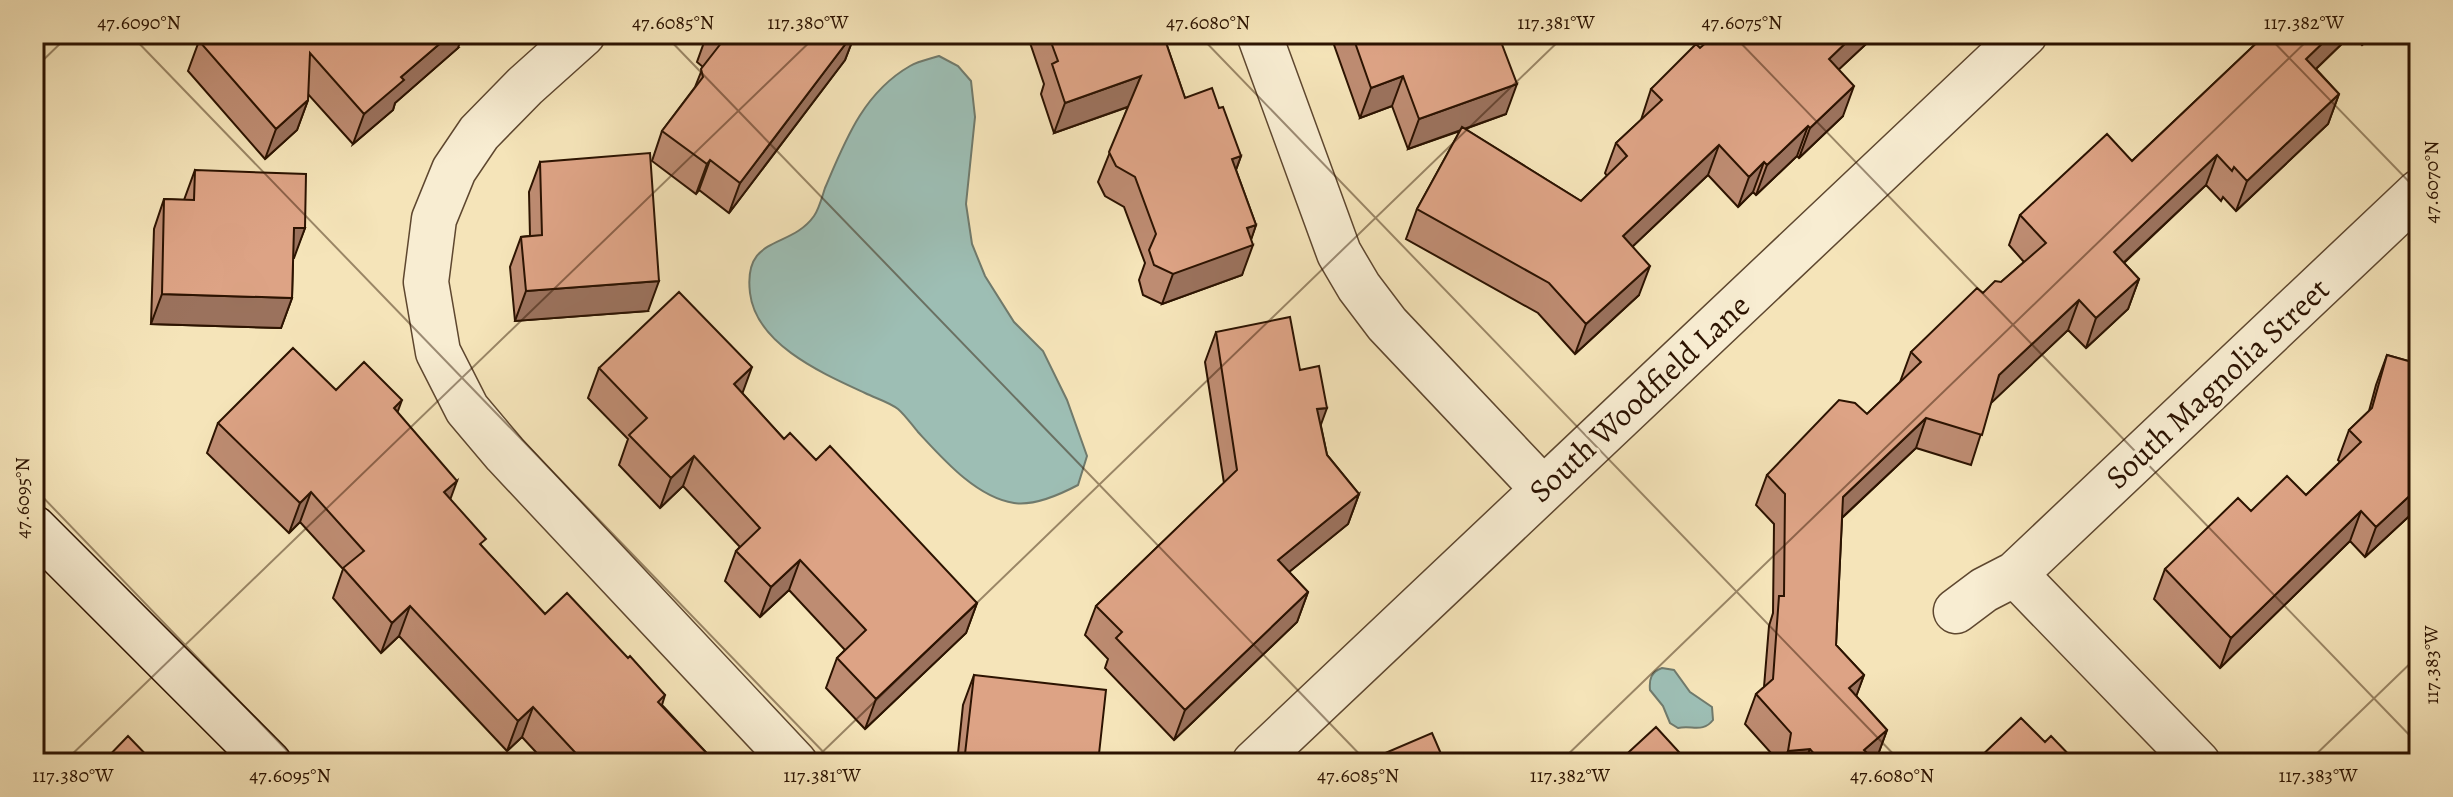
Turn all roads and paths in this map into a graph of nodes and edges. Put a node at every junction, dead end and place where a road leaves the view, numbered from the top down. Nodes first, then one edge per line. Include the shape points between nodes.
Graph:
1 (583, 34) edge
2 (1259, 34) edge
3 (2025, 34) edge
4 (2419, 192) edge
5 (1543, 489) junction
6 (34, 528) edge
7 (2015, 574) junction
8 (1956, 611) dead end
9 (269, 763) edge
10 (795, 763) edge
11 (1254, 763) edge
12 (2198, 763) edge

1 - 10 street via 479,133 454,170 434,219 426,282 438,352 467,409 505,454
2 - 5 street via 1339,253 1359,287 1405,344
3 - 5 street, South Woodfield Lane
4 - 7 street, South Magnolia Street
5 - 11 street, South Woodfield Lane
6 - 9 street
7 - 8 street, South Magnolia Street
7 - 12 street

